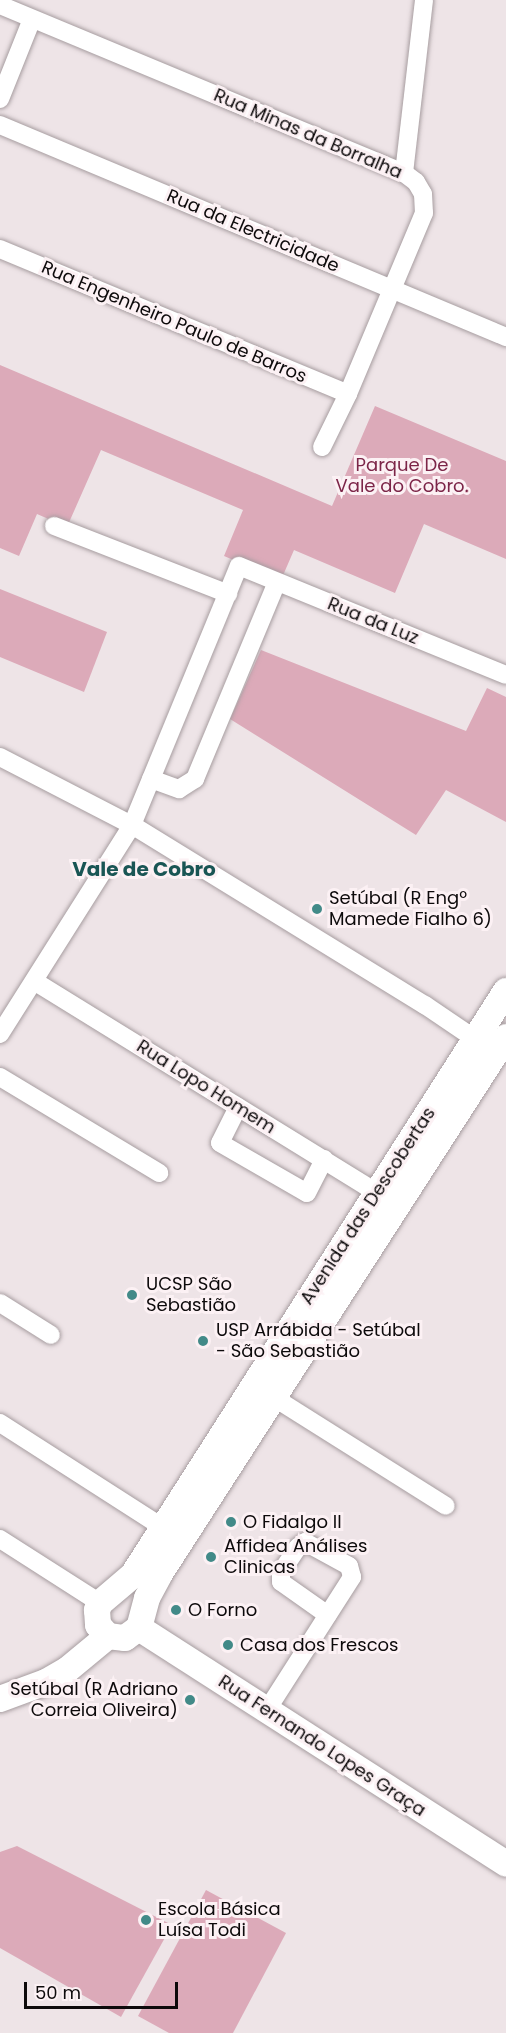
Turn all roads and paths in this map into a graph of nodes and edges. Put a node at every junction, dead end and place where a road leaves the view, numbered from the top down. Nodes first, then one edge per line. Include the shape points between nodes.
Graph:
1 (424, 0) edge
2 (0, 5) edge
3 (32, 19) junction
4 (0, 99) edge
5 (0, 125) edge
6 (404, 173) junction
7 (0, 249) edge
8 (392, 289) junction
9 (506, 337) edge
10 (348, 394) junction
11 (322, 447) dead end
12 (54, 526) dead end
13 (277, 582) junction
14 (228, 594) junction
15 (506, 675) edge
16 (0, 758) edge
17 (151, 778) junction
18 (132, 825) junction
19 (34, 981) junction
20 (506, 991) edge
21 (0, 1034) edge
22 (495, 1047) edge
23 (0, 1077) edge
24 (238, 1107) junction
25 (324, 1159) junction
26 (159, 1173) dead end
27 (377, 1193) junction
28 (0, 1303) edge
29 (51, 1335) dead end
30 (273, 1397) junction
31 (0, 1422) edge
32 (446, 1506) dead end
33 (172, 1533) junction
34 (0, 1539) edge
35 (104, 1600) junction
36 (328, 1614) dead end
37 (140, 1625) junction
38 (108, 1636) junction
39 (0, 1699) edge
40 (267, 1710) junction
41 (506, 1864) edge

1 - 6 street
2 - 3 street, Rua Minas da Borralha
3 - 4 street
3 - 6 street, Rua Minas da Borralha
5 - 8 street, Rua da Electricidade
6 - 8 street, Rua Minas da Borralha via 416,182 425,204
7 - 10 street, Rua Engenheiro Paulo de Barros
8 - 9 street, Rua da Electricidade
8 - 10 street, Rua Minas da Borralha
10 - 11 street, Rua Minas da Borralha
12 - 14 street
13 - 14 street, Rua da Luz via 239,566
13 - 15 street, Rua da Luz
13 - 17 street via 195,779 179,789
14 - 17 street
16 - 18 street
17 - 18 street
18 - 19 street
18 - 22 street
19 - 21 street
19 - 24 street, Rua Lopo Homem
20 - 22 street, Avenida das Descobertas
22 - 27 street, Avenida das Descobertas
22 - 30 street, Avenida das Descobertas
23 - 26 street
24 - 25 street, Rua Lopo Homem
24 - 25 street via 220,1143 307,1193
25 - 27 street, Rua Lopo Homem
27 - 33 street, Avenida das Descobertas
28 - 29 street
30 - 32 street
30 - 33 street, Avenida das Descobertas
31 - 33 street
33 - 35 street, Avenida das Descobertas
33 - 37 street, Avenida das Descobertas
34 - 35 street
35 - 37 street via 115,1593 130,1595 140,1606
35 - 38 street via 97,1610 98,1625
36 - 40 street
37 - 38 street via 125,1638
37 - 40 street, Rua Fernando Lopes Graça
38 - 39 street via 67,1670
40 - 41 street, Rua Fernando Lopes Graça

